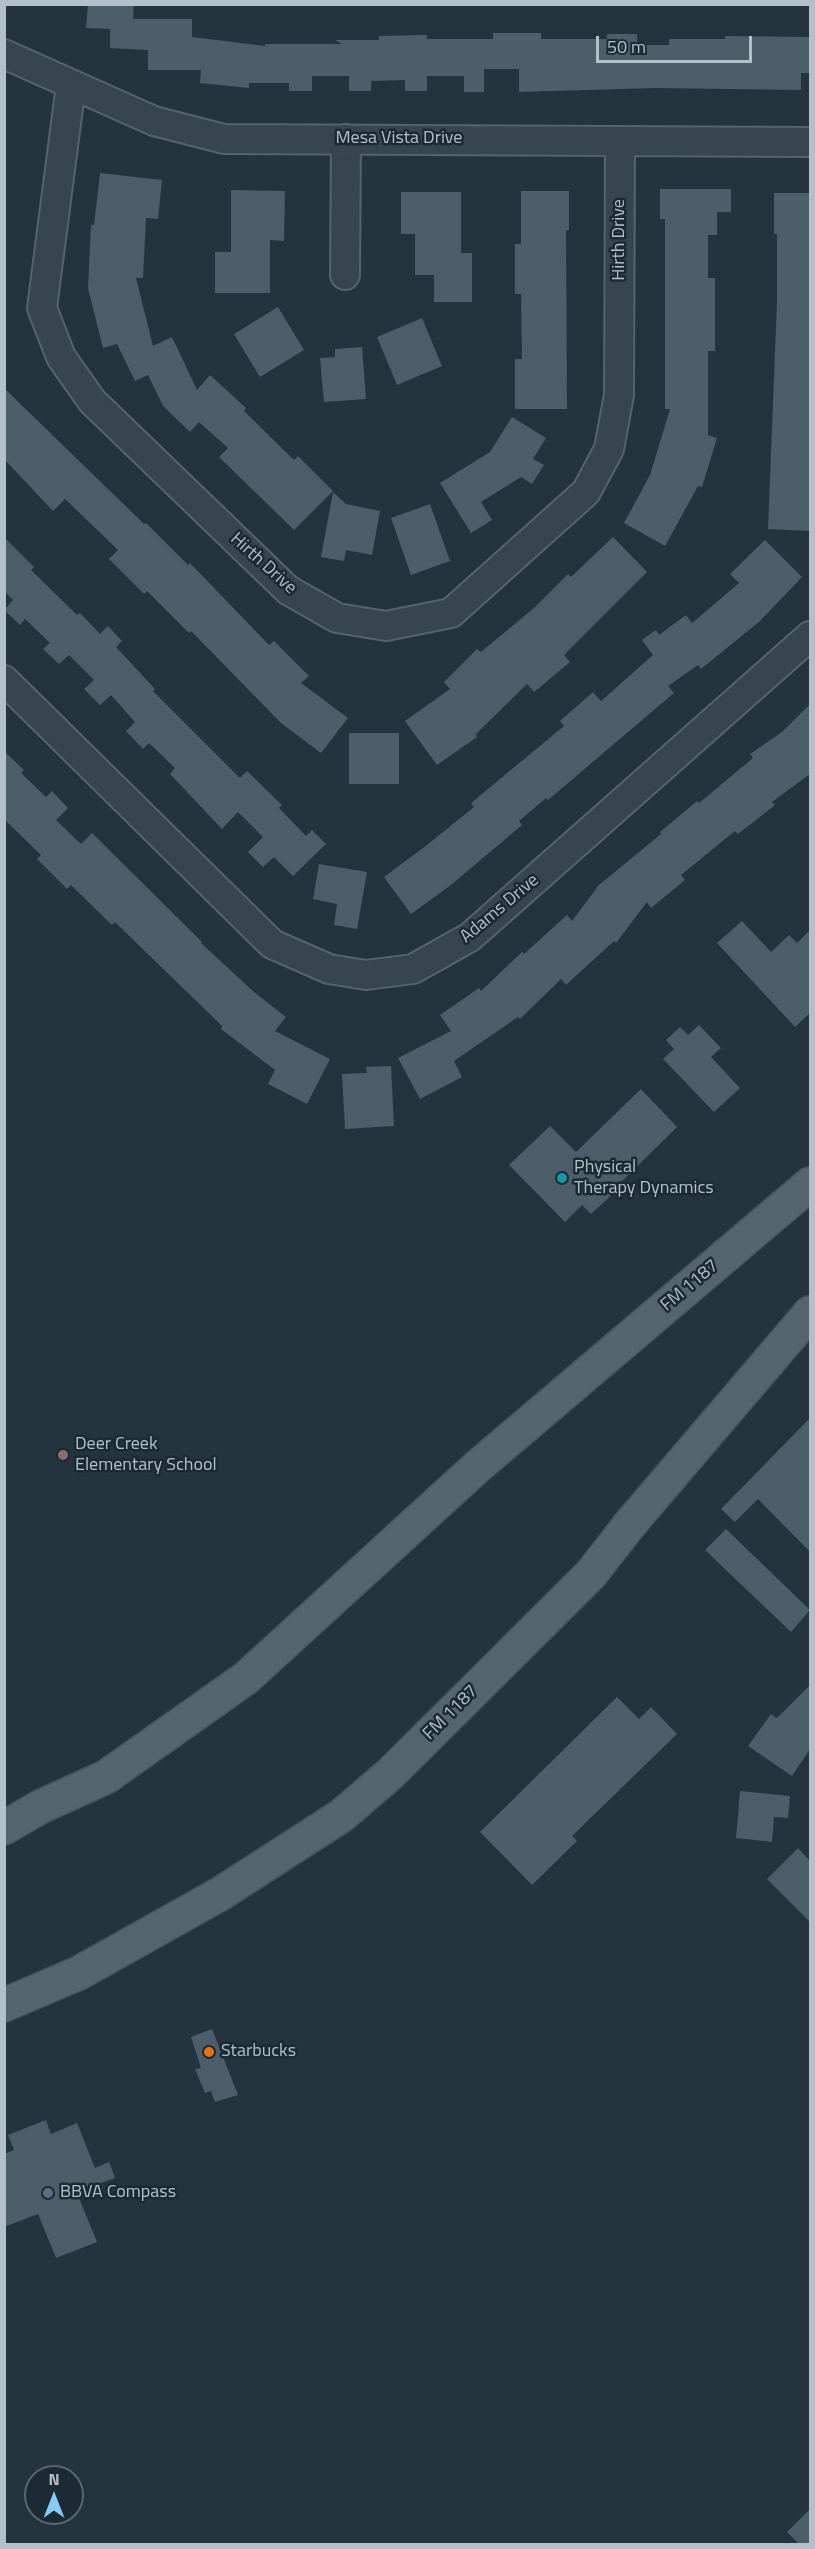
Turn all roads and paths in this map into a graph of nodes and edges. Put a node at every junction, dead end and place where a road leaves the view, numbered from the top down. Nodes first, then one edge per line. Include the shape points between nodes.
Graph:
1 (4, 54) edge
2 (71, 85) junction
3 (346, 139) junction
4 (620, 141) junction
5 (810, 142) edge
6 (345, 275) dead end
7 (810, 636) edge
8 (4, 680) edge
9 (810, 1184) edge
10 (810, 1313) edge
11 (4, 1828) edge
12 (4, 2005) edge

1 - 2 street, Mesa Vista Drive
2 - 3 street, Mesa Vista Drive via 154,121 224,139
2 - 4 street, Hirth Drive via 42,308 61,357 93,401 288,590 337,618 386,626 451,612 586,492 609,449 619,395
3 - 4 street, Mesa Vista Drive
3 - 6 street
4 - 5 street, Mesa Vista Drive
7 - 8 street, Adams Drive via 470,937 413,969 366,975 329,969 272,944
9 - 11 main road, FM 1187 / FM 1187 via 477,1467 246,1678 106,1777
10 - 12 main road, FM 1187 / FM 1187 via 591,1574 390,1774 341,1816 220,1894 79,1973

